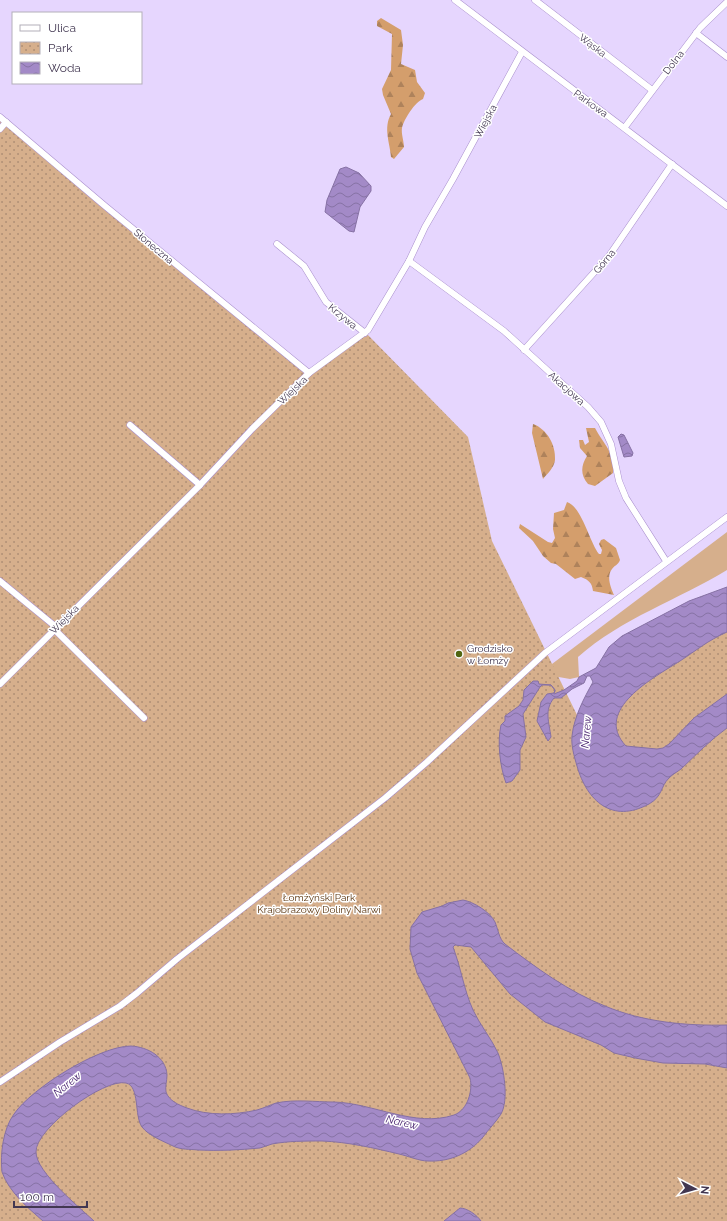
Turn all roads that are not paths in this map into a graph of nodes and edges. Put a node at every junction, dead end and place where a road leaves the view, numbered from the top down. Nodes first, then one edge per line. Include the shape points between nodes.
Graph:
1 (455, 0) edge
2 (535, 0) edge
3 (727, 2) edge
4 (696, 33) junction
5 (522, 52) junction
6 (727, 57) edge
7 (652, 90) junction
8 (0, 117) edge
9 (6, 122) junction
10 (625, 127) junction
11 (0, 130) edge
12 (672, 164) junction
13 (727, 206) edge
14 (277, 244) dead end
15 (408, 261) junction
16 (365, 333) junction
17 (524, 350) junction
18 (309, 373) junction
19 (130, 425) dead end
20 (200, 485) junction
21 (727, 517) edge
22 (666, 561) junction
23 (0, 581) edge
24 (55, 628) junction
25 (0, 684) edge
26 (144, 718) dead end
27 (0, 1082) edge

1 - 5 street, Parkowa
2 - 7 street, Wąska
3 - 4 street, Dolna
4 - 6 street
4 - 7 street, Dolna
5 - 10 street, Parkowa
5 - 15 street, Wiejska
7 - 10 street, Dolna
8 - 9 street, Słoneczna
9 - 11 street
9 - 18 street, Słoneczna
10 - 12 street, Parkowa
12 - 13 street, Parkowa
12 - 17 street, Górna via 609,256
14 - 16 street, Krzywa via 304,266 326,302
15 - 16 street, Wiejska
15 - 17 street, Akacjowa via 504,331
16 - 18 street, Wiejska
17 - 22 street, Akacjowa via 588,407 601,422 614,454 622,489
18 - 20 street, Wiejska
19 - 20 street
20 - 24 street, Wiejska
21 - 22 street
22 - 27 street via 545,653 385,798 177,959 137,993
23 - 24 street
24 - 25 street, Wiejska
24 - 26 street

